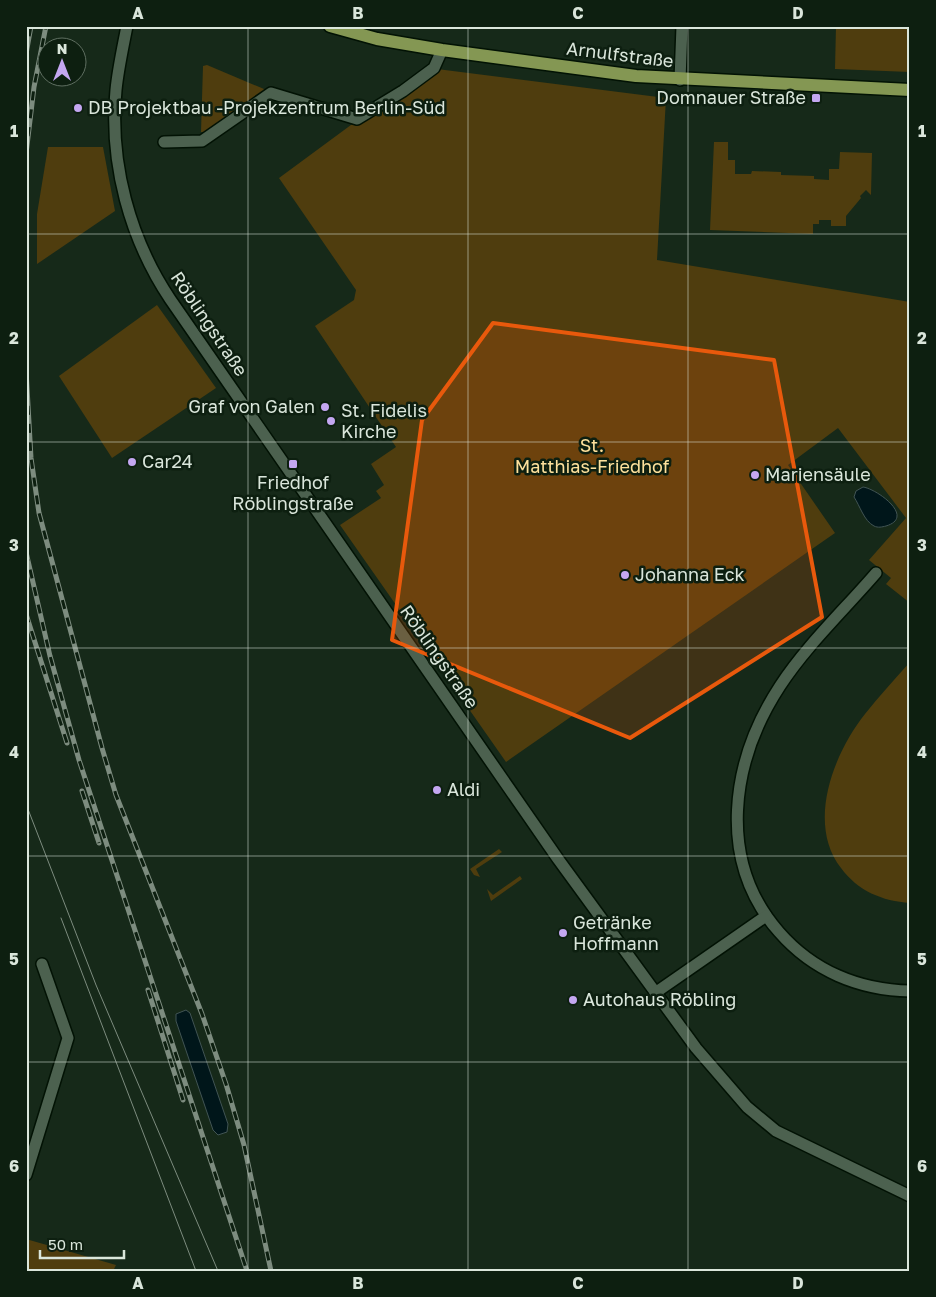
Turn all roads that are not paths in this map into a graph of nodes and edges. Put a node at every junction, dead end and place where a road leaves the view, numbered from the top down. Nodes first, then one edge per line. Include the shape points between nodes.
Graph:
1 (127, 26) edge
2 (330, 26) edge
3 (682, 26) edge
4 (442, 50) junction
5 (680, 80) junction
6 (910, 90) edge
7 (164, 142) dead end
8 (876, 573) dead end
9 (766, 916) junction
10 (42, 964) dead end
11 (910, 991) edge
12 (654, 994) junction
13 (26, 1174) edge
14 (910, 1196) edge

1 - 12 street, Röblingstraße via 116,90 116,144 126,203 138,242 158,282
2 - 4 main road, Arnulfstraße via 377,39
3 - 5 street
4 - 5 main road, Arnulfstraße
4 - 7 street via 434,68 357,119 271,93 202,141
5 - 6 main road, Arnulfstraße
8 - 9 street via 780,685 748,750 738,789 736,832 745,874
9 - 11 street via 793,947 833,974 874,988
9 - 12 street
10 - 13 street via 68,1038
12 - 14 street, Röblingstraße via 696,1048 763,1121 789,1139

